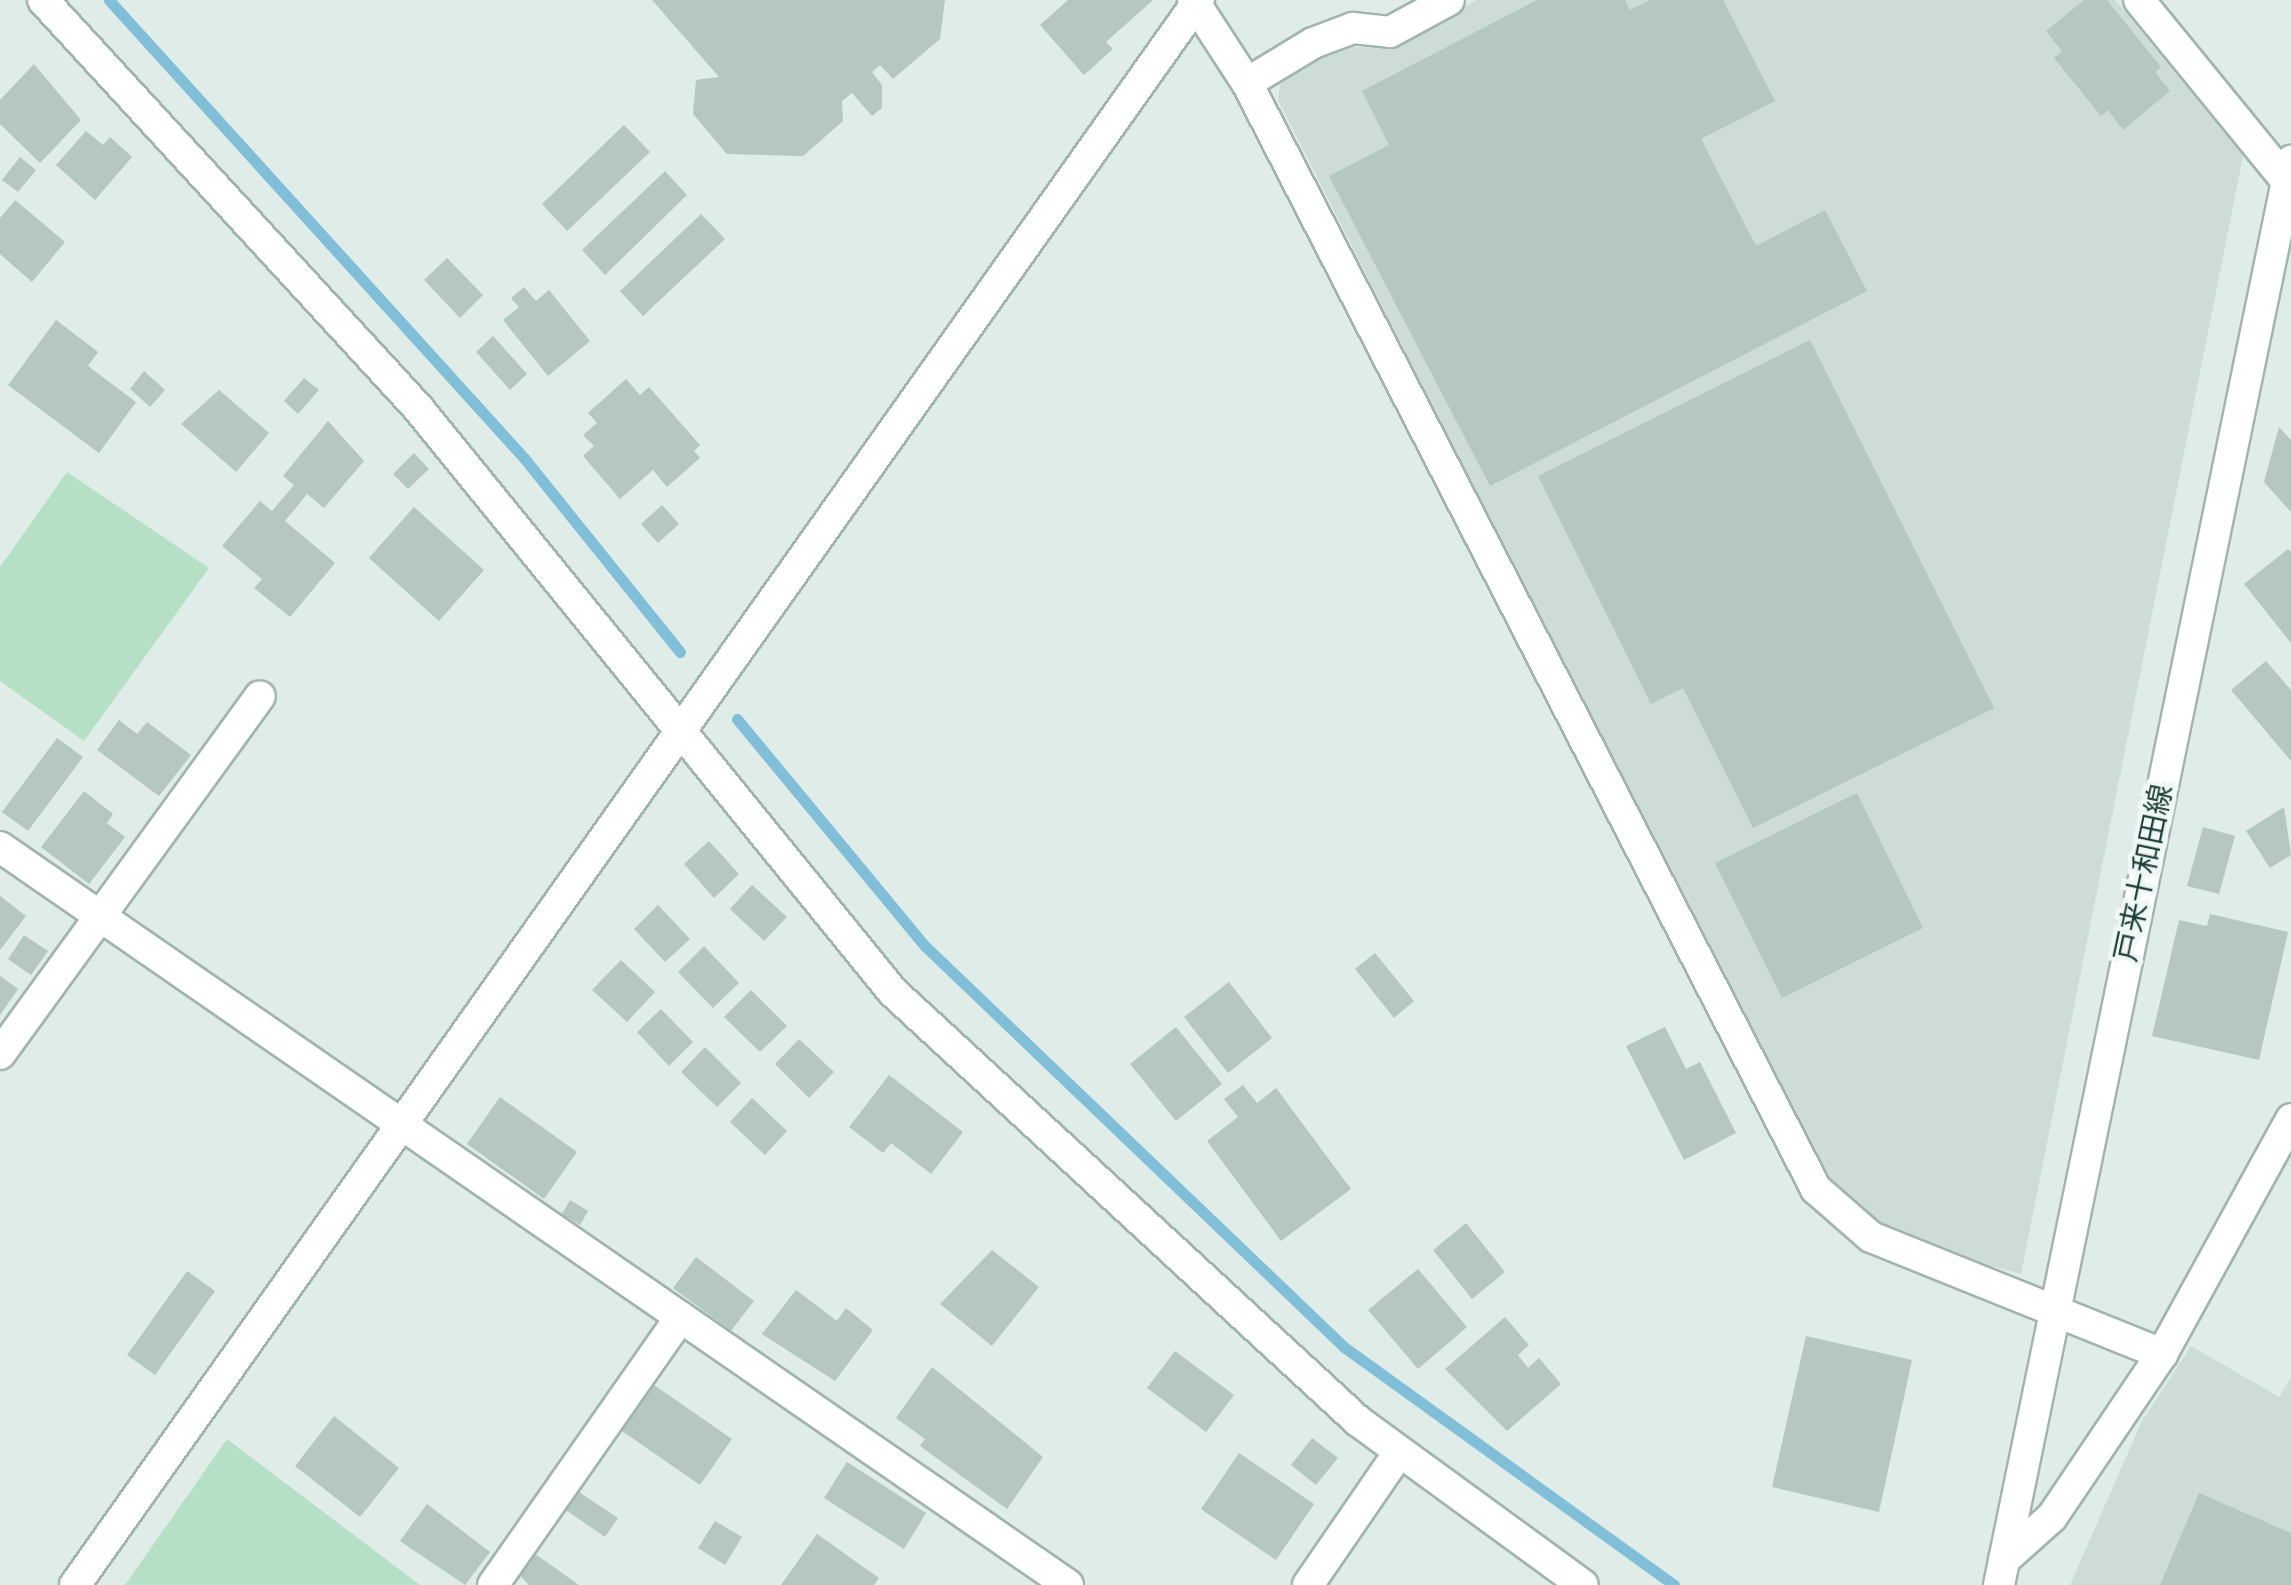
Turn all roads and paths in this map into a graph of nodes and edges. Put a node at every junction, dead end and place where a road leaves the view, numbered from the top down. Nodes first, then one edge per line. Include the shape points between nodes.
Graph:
1 (43, 0) edge
2 (1449, 0) edge
3 (2139, 0) edge
4 (1196, 2) edge
5 (1247, 83) junction
6 (2289, 171) edge
7 (260, 696) dead end
8 (680, 730) junction
9 (0, 847) edge
10 (97, 918) junction
11 (0, 1054) edge
12 (2291, 1118) edge
13 (403, 1128) junction
14 (2052, 1315) junction
15 (681, 1317) junction
16 (2162, 1354) junction
17 (1398, 1454) junction
18 (2002, 1572) edge
19 (74, 1585) edge
20 (492, 1585) edge
21 (1068, 1585) edge
22 (1308, 1585) edge
23 (1583, 1585) edge

1 - 8 street via 418,408
2 - 5 street via 1390,32 1353,28 1313,43
3 - 6 street
4 - 5 street
4 - 8 street
5 - 14 street via 1816,1189 1871,1236
6 - 14 street, 戸来十和田線
7 - 10 street
8 - 13 street
8 - 17 street via 893,992
9 - 10 street
10 - 11 street
10 - 13 street
12 - 16 street
13 - 15 street
13 - 19 street
14 - 16 street
14 - 18 street, 戸来十和田線
15 - 20 street
15 - 21 street
16 - 18 street via 2052,1517
17 - 22 street
17 - 23 street

